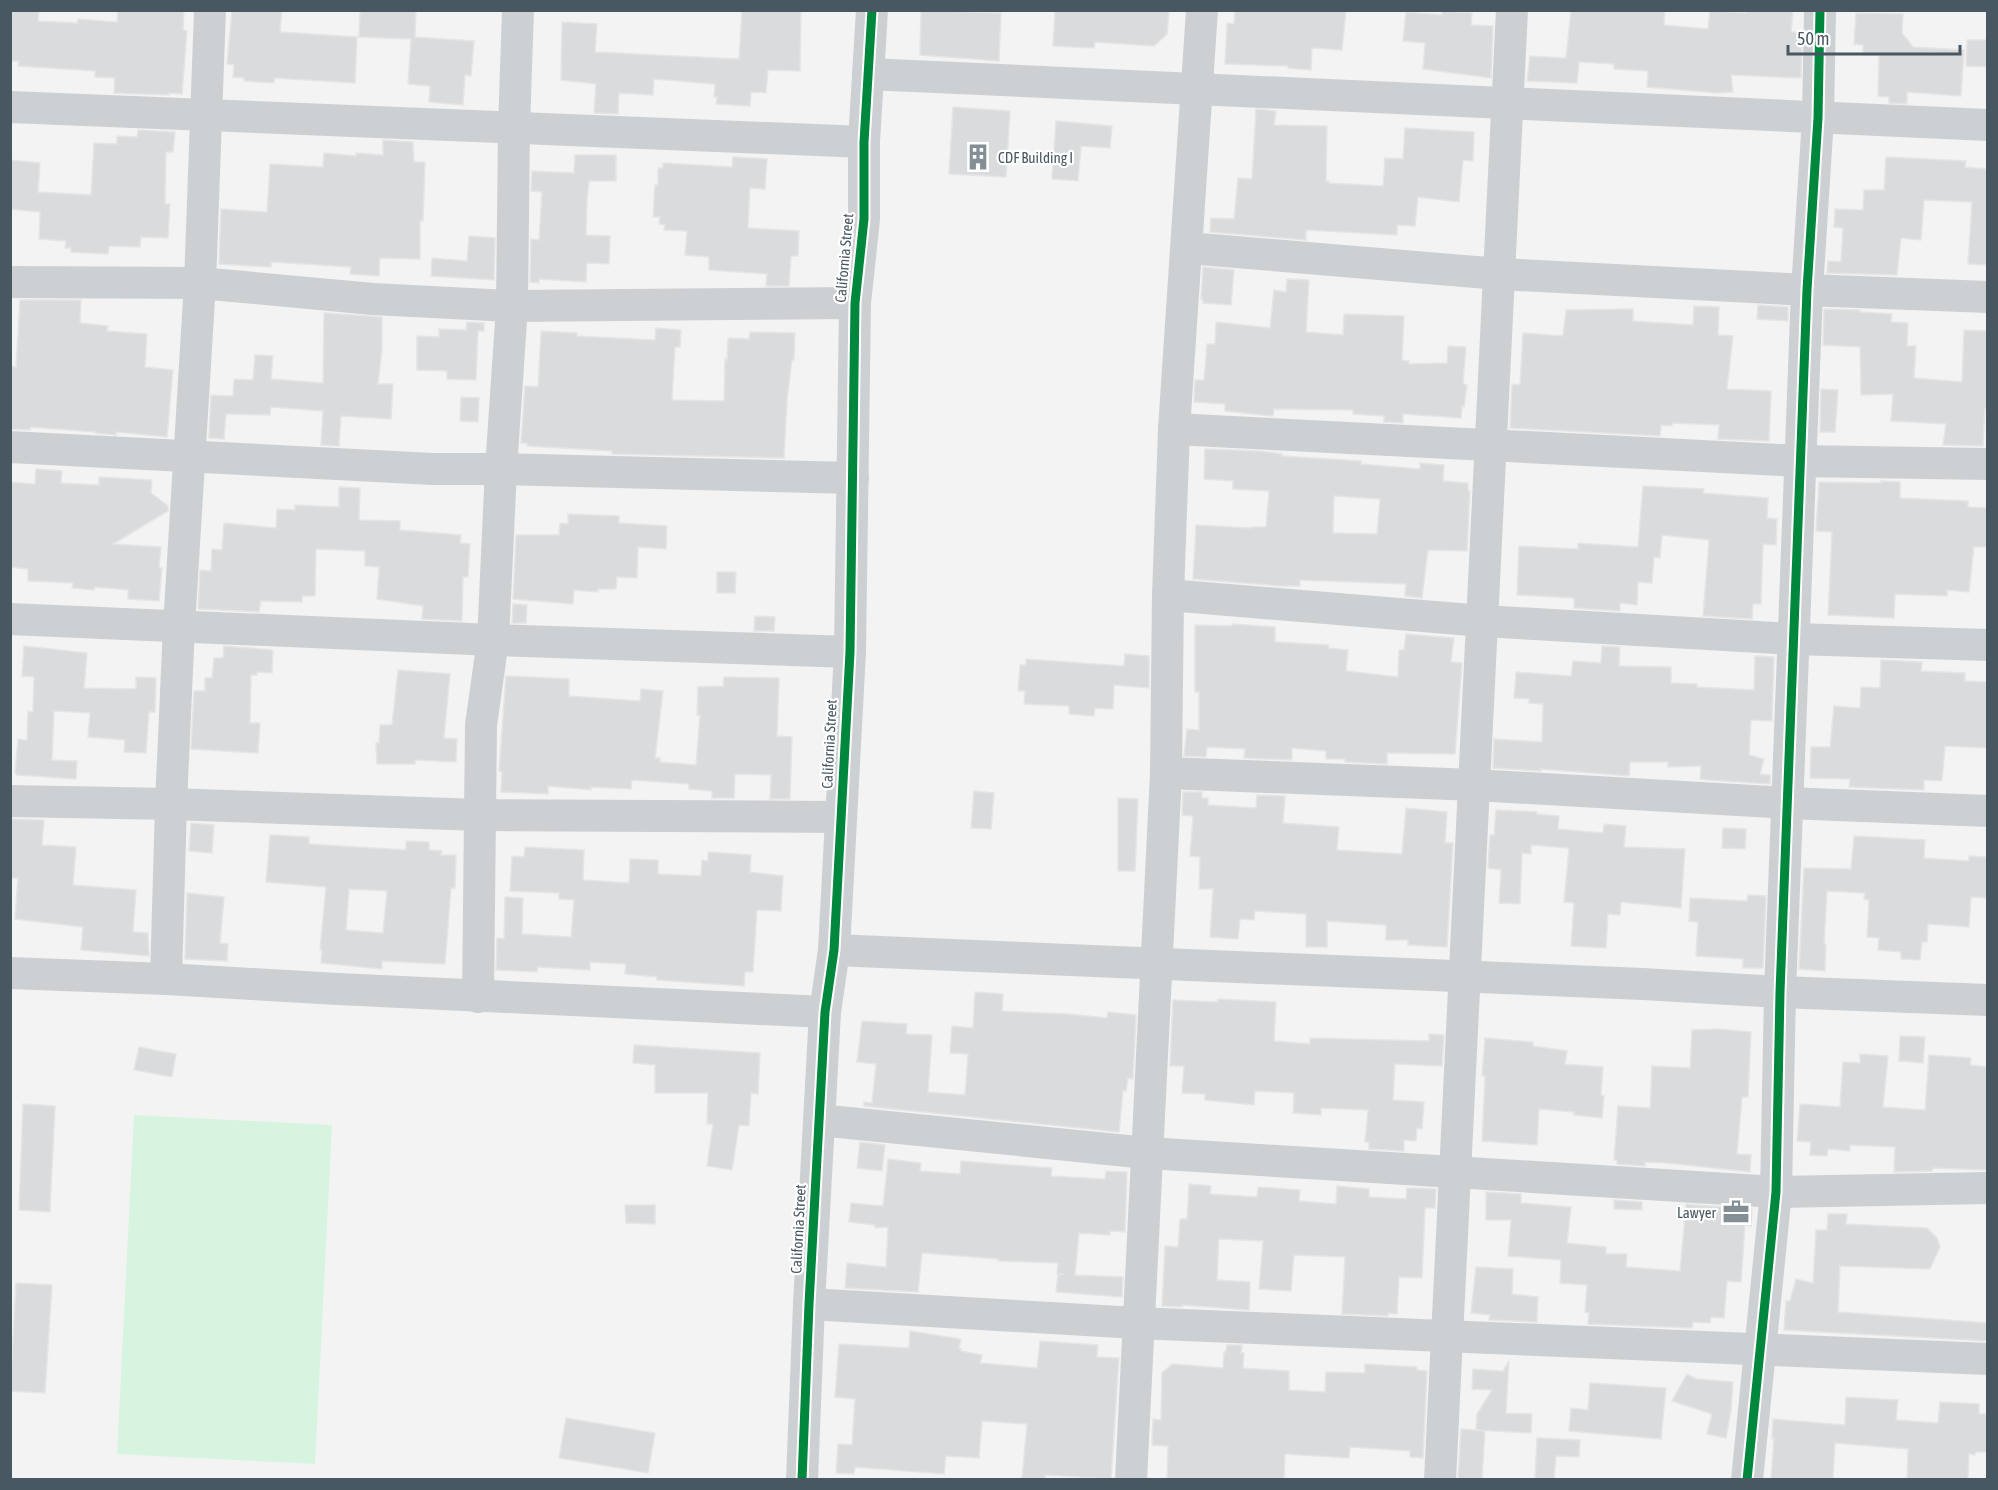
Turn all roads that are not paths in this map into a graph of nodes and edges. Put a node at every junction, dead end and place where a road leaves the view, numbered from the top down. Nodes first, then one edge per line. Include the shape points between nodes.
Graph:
1 (210, 10) edge
2 (519, 10) edge
3 (872, 10) edge
4 (1202, 10) edge
5 (1512, 10) edge
6 (1820, 10) edge
7 (868, 74) junction
8 (1198, 88) junction
9 (1507, 105) junction
10 (10, 107) edge
11 (206, 115) junction
12 (1818, 118) junction
13 (1988, 125) edge
14 (514, 128) junction
15 (864, 142) junction
16 (1188, 248) junction
17 (1500, 274) junction
18 (10, 282) edge
19 (200, 283) junction
20 (1807, 290) junction
21 (1988, 297) edge
22 (855, 303) junction
23 (512, 306) junction
24 (1174, 429) junction
25 (1492, 444) junction
26 (10, 447) edge
27 (190, 455) junction
28 (1800, 461) junction
29 (1988, 464) edge
30 (501, 469) junction
31 (853, 478) junction
32 (1168, 595) junction
33 (10, 619) edge
34 (1483, 621) junction
35 (179, 627) junction
36 (1794, 639) junction
37 (493, 640) junction
38 (1988, 645) edge
39 (850, 652) junction
40 (1166, 773) junction
41 (1475, 785) junction
42 (10, 801) edge
43 (171, 804) junction
44 (1787, 804) junction
45 (1988, 811) edge
46 (479, 815) junction
47 (840, 817) junction
48 (834, 950) junction
49 (1156, 964) junction
50 (10, 973) edge
51 (1465, 976) junction
52 (166, 979) junction
53 (1780, 993) junction
54 (478, 997) junction
55 (1988, 1000) edge
56 (825, 1012) junction
57 (819, 1120) junction
58 (1147, 1153) junction
59 (1455, 1173) junction
60 (1988, 1188) edge
61 (1776, 1192) junction
62 (809, 1304) junction
63 (1137, 1323) junction
64 (1447, 1337) junction
65 (1760, 1351) junction
66 (1988, 1359) edge
67 (802, 1479) edge
68 (1131, 1479) edge
69 (1440, 1479) edge
70 (1747, 1479) edge

1 - 11 street
2 - 14 street
3 - 7 street, California Street
4 - 8 street
5 - 9 street
6 - 12 street
7 - 8 street
7 - 15 street, California Street
8 - 9 street
8 - 16 street
9 - 12 street
9 - 17 street
10 - 11 street
11 - 14 street
11 - 19 street
12 - 13 street
12 - 20 street
14 - 15 street
14 - 23 street
15 - 22 street, California Street via 864,219
16 - 17 street
16 - 24 street
17 - 20 street
17 - 25 street
18 - 19 street
19 - 23 street
19 - 27 street
20 - 21 street
20 - 28 street
22 - 23 street
22 - 31 street, California Street
23 - 30 street
24 - 25 street
24 - 32 street
25 - 28 street
25 - 34 street
26 - 27 street
27 - 30 street via 434,469
27 - 35 street
28 - 29 street
28 - 36 street
30 - 31 street
30 - 37 street
31 - 39 street, California Street
32 - 34 street
32 - 40 street
33 - 35 street
34 - 36 street
34 - 41 street
35 - 37 street
35 - 43 street
36 - 38 street
36 - 44 street
37 - 39 street
37 - 46 street via 481,725
39 - 47 street, California Street
40 - 41 street
40 - 49 street
41 - 44 street
41 - 51 street
42 - 43 street
43 - 46 street
43 - 52 street
44 - 45 street
44 - 53 street
46 - 47 street
46 - 54 street
47 - 48 street, California Street
48 - 49 street
48 - 56 street, California Street
49 - 51 street
49 - 58 street
50 - 52 street
51 - 53 street
51 - 59 street
52 - 54 street
53 - 55 street
53 - 61 street
54 - 56 street
56 - 57 street, California Street
57 - 58 street
57 - 62 street, California Street
58 - 59 street
58 - 63 street
59 - 61 street
59 - 64 street
60 - 61 street
61 - 65 street
62 - 63 street
62 - 67 street, California Street
63 - 64 street
63 - 68 street
64 - 65 street
64 - 69 street
65 - 66 street
65 - 70 street

